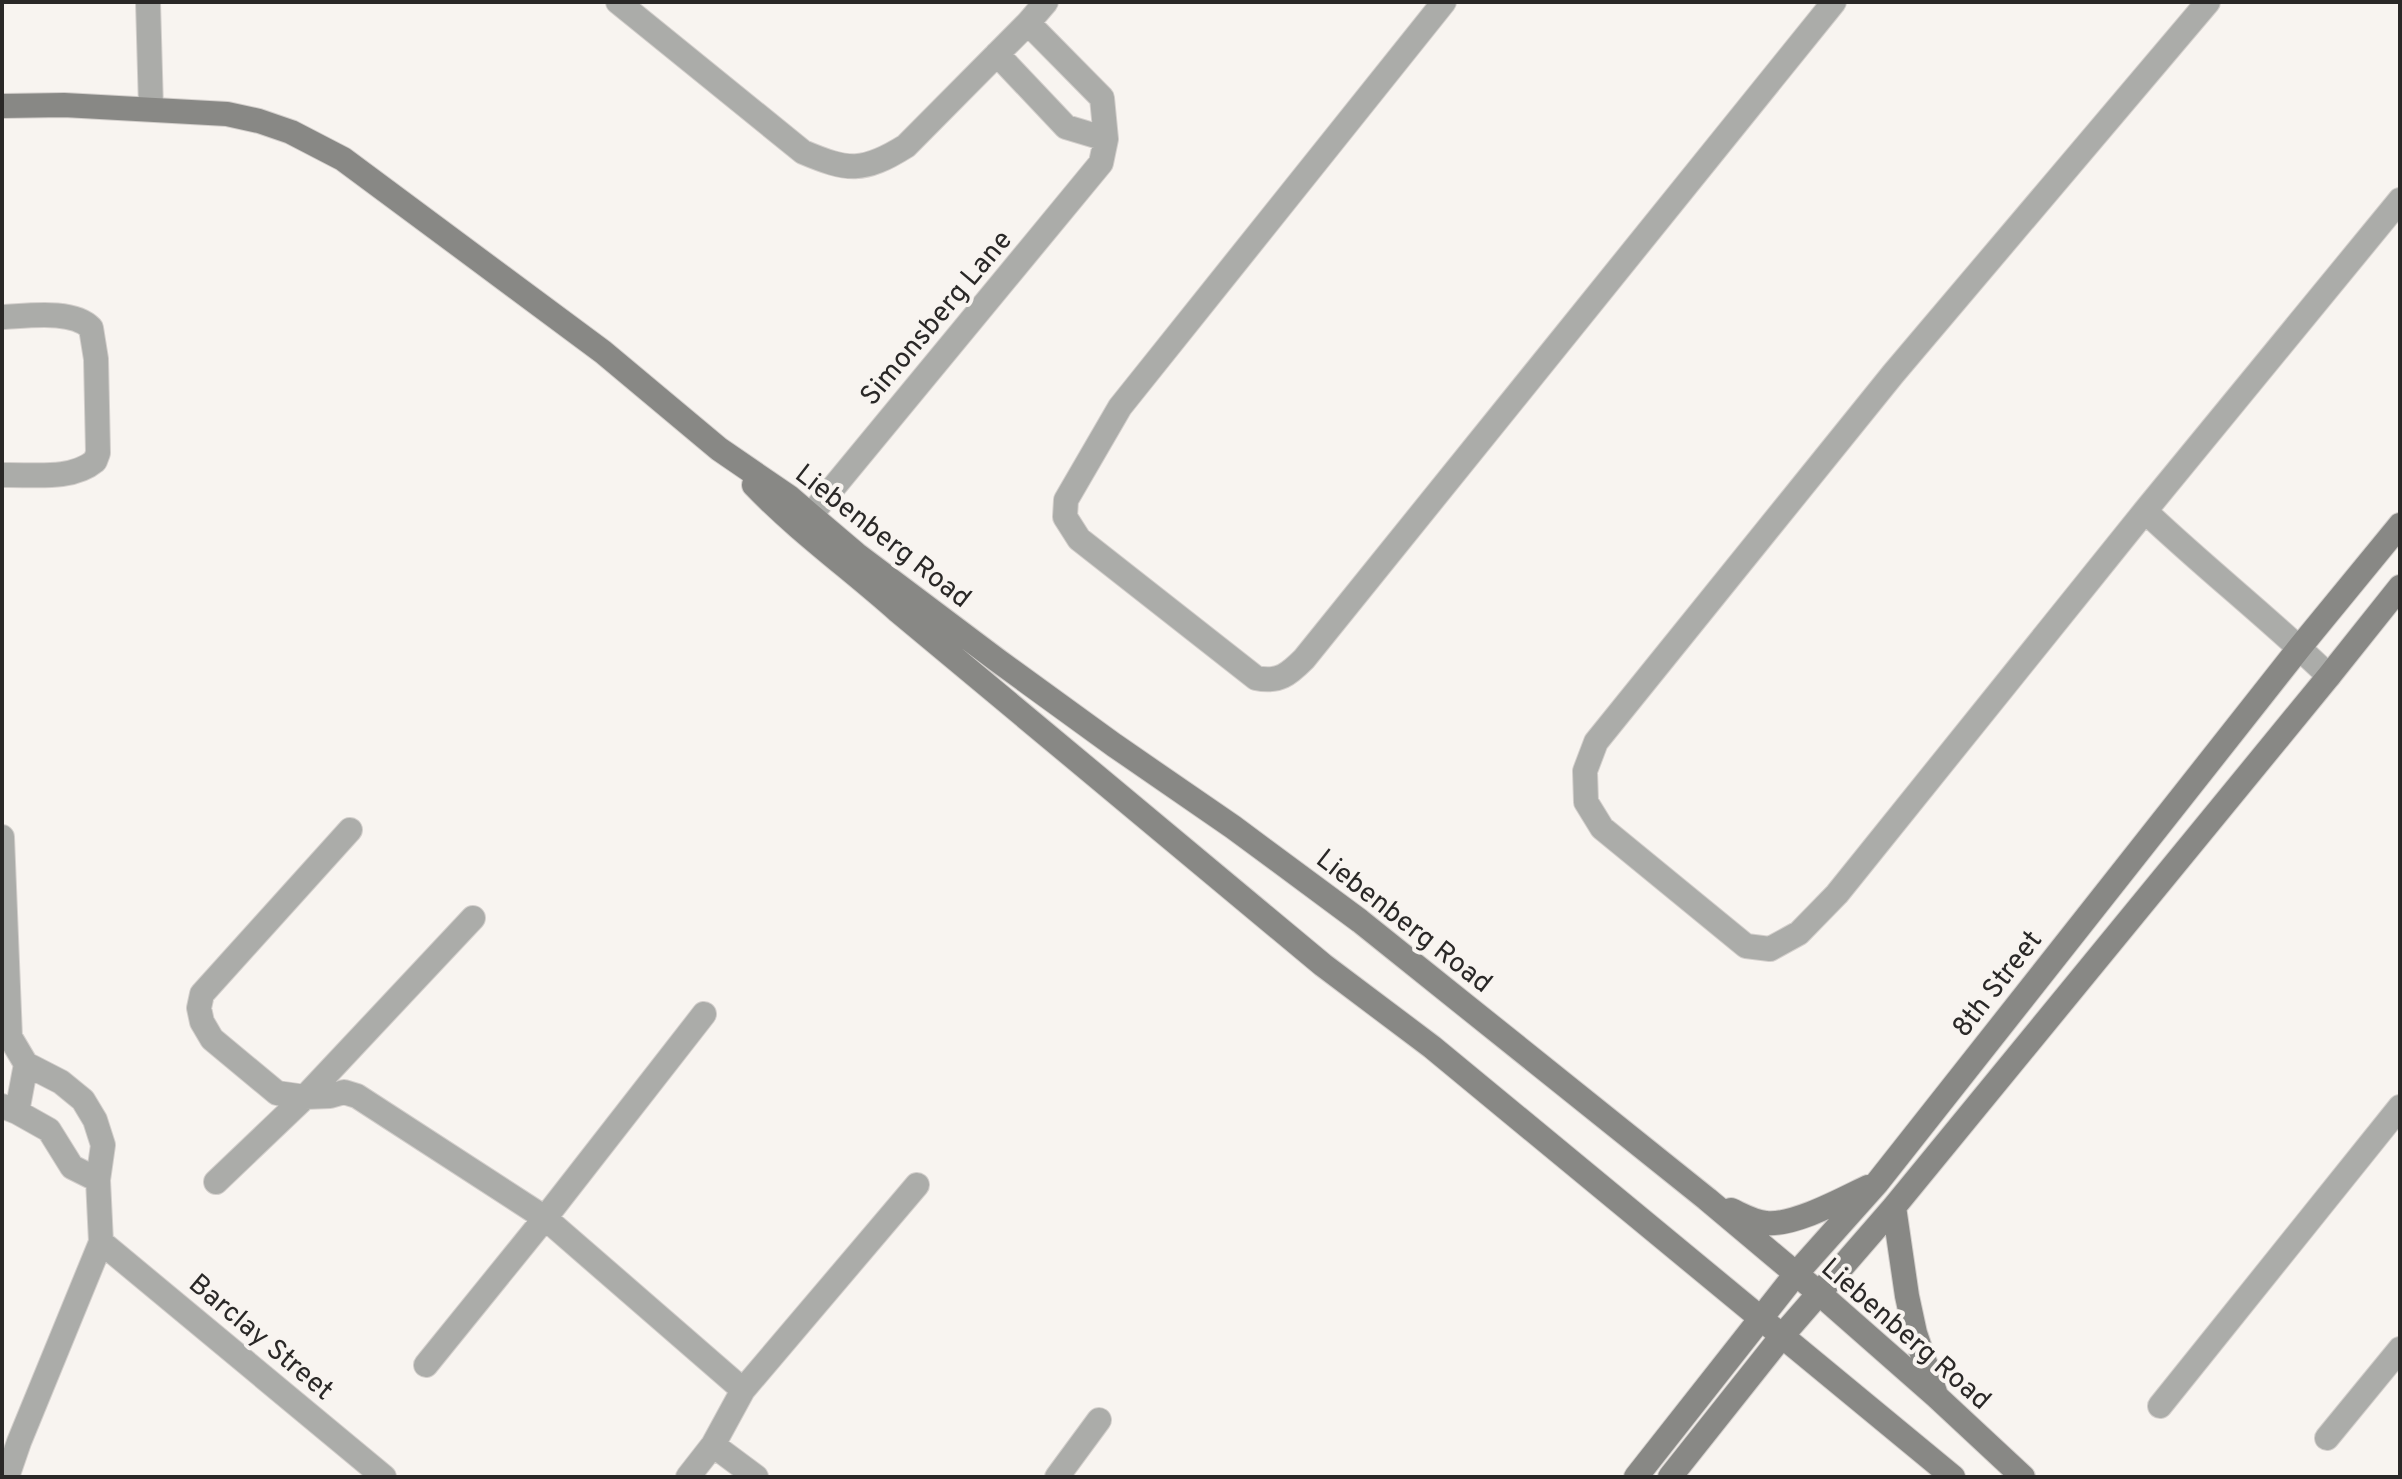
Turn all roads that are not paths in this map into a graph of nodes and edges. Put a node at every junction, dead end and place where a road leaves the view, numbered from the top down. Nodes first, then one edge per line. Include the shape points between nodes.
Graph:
1 (148, 2) edge
2 (618, 2) edge
3 (1046, 2) edge
4 (1444, 2) edge
5 (1834, 2) edge
6 (2208, 2) edge
7 (645, 11) edge
8 (1028, 23) junction
9 (997, 54) junction
10 (2, 106) edge
11 (151, 108) junction
12 (1106, 139) junction
13 (2400, 200) edge
14 (2, 317) edge
15 (2, 475) edge
16 (2145, 511) junction
17 (805, 522) junction
18 (2400, 525) edge
19 (2400, 587) edge
20 (2300, 647) junction
21 (2329, 676) junction
22 (350, 830) dead end
23 (2, 837) edge
24 (473, 918) dead end
25 (704, 1014) dead end
26 (26, 1064) junction
27 (305, 1097) junction
28 (2400, 1107) edge
29 (10, 1109) edge
30 (98, 1180) junction
31 (216, 1182) dead end
32 (1877, 1183) junction
33 (917, 1185) dead end
34 (1707, 1199) junction
35 (1894, 1207) junction
36 (545, 1218) junction
37 (101, 1242) junction
38 (1795, 1275) junction
39 (1820, 1294) junction
40 (1762, 1319) junction
41 (1782, 1336) junction
42 (2400, 1349) edge
43 (426, 1365) dead end
44 (743, 1390) junction
45 (1936, 1396) junction
46 (2160, 1406) dead end
47 (1099, 1420) dead end
48 (2327, 1438) dead end
49 (11, 1442) edge
50 (713, 1445) junction
51 (7, 1477) edge
52 (384, 1477) edge
53 (688, 1477) edge
54 (756, 1477) edge
55 (1057, 1477) edge
56 (1636, 1477) edge
57 (1670, 1477) edge
58 (1953, 1477) edge
59 (2023, 1477) edge

1 - 11 street
2 - 7 street
3 - 8 street
4 - 5 street via 1120,407 1066,500 1065,517 1079,539 1256,678 1289,675 1304,659
6 - 16 street via 1893,374 1596,742 1585,771 1586,802 1602,828 1746,946 1770,949 1799,933 1837,894
7 - 9 street via 803,152 852,168 906,146
8 - 9 street
8 - 12 street, Simonsberg Lane via 1102,98
9 - 12 street via 1066,127
10 - 11 street, Liebenberg Road
11 - 17 street, Liebenberg Road via 259,121 343,159 603,352 719,449 789,497
12 - 17 street, Simonsberg Lane via 1095,173
13 - 16 street
14 - 15 street via 53,316 81,320 91,328 98,453 95,461 66,474
16 - 20 street
17 - 34 street, Liebenberg Road via 1360,921
17 - 40 street, Liebenberg Road via 1323,965 1432,1047
18 - 20 street, 8th Street
19 - 21 street
20 - 21 street
20 - 32 street, 8th Street
21 - 35 street
22 - 27 street via 202,994 199,1008 212,1039 277,1093
23 - 26 street via 10,1037
24 - 27 street
25 - 36 street
26 - 29 street
26 - 30 street via 83,1100 103,1145
27 - 31 street
27 - 36 street via 344,1092 357,1096
28 - 46 street
29 - 30 street via 49,1130 72,1167
30 - 37 street
32 - 34 street via 1816,1211 1770,1224
32 - 38 street, 8th Street
33 - 44 street
34 - 38 street, Liebenberg Road
35 - 39 street
35 - 45 street via 1915,1333
36 - 43 street
36 - 44 street
37 - 49 street
37 - 52 street, Barclay Street
38 - 39 street, Liebenberg Road
38 - 40 street, 8th Street
39 - 41 street
39 - 45 street, Liebenberg Road
40 - 41 street, Liebenberg Road
40 - 56 street, 8th Street
41 - 57 street
41 - 58 street, Liebenberg Road
42 - 48 street
44 - 50 street
45 - 59 street, Liebenberg Road
47 - 55 street
49 - 51 street
50 - 53 street
50 - 54 street

